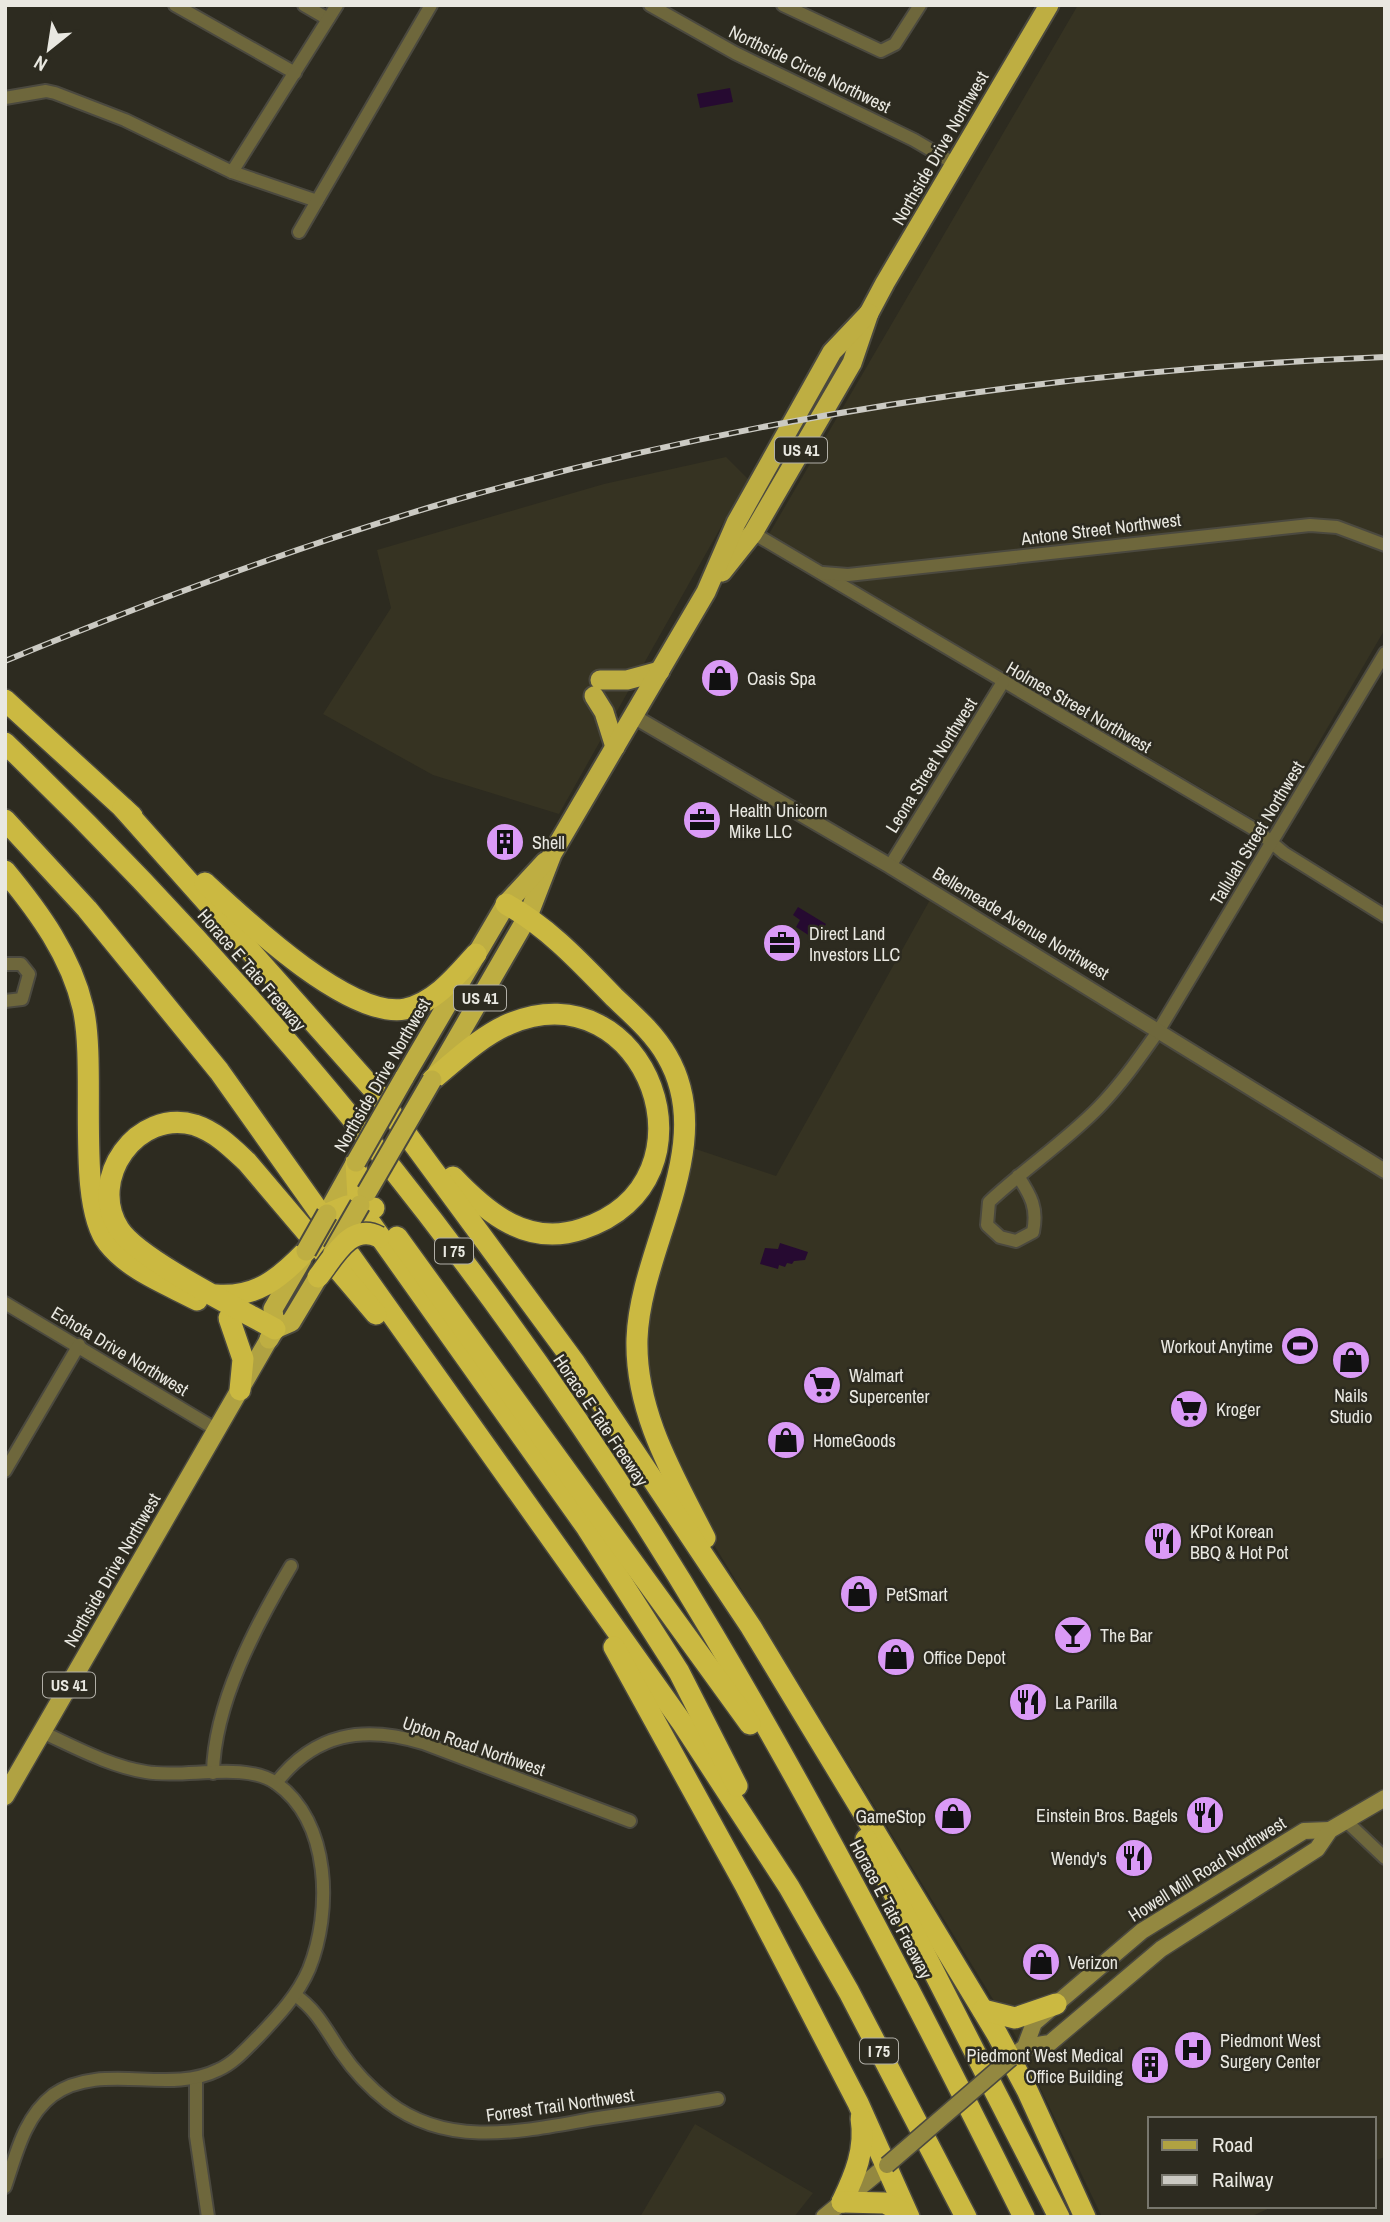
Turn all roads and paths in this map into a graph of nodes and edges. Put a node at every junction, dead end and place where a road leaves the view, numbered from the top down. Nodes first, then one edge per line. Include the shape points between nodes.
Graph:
1 (174, 5) edge
2 (304, 5) edge
3 (337, 5) edge
4 (431, 5) edge
5 (650, 5) edge
6 (783, 5) edge
7 (920, 5) edge
8 (1049, 5) edge
9 (328, 19) junction
10 (295, 73) junction
11 (5, 98) edge
12 (955, 164) junction
13 (232, 172) junction
14 (317, 201) junction
15 (299, 232) dead end
16 (869, 313) junction
17 (753, 533) junction
18 (1385, 545) edge
19 (819, 573) junction
20 (706, 592) junction
21 (1385, 653) edge
22 (660, 671) junction
23 (1003, 682) junction
24 (10, 704) edge
25 (633, 716) junction
26 (5, 743) edge
27 (615, 747) junction
28 (123, 808) junction
29 (5, 820) edge
30 (1272, 842) junction
31 (552, 854) junction
32 (890, 866) junction
33 (5, 871) edge
34 (506, 904) junction
35 (528, 916) junction
36 (1385, 916) edge
37 (477, 954) junction
38 (5, 964) edge
39 (5, 1001) edge
40 (1159, 1030) junction
41 (432, 1080) junction
42 (380, 1098) junction
43 (356, 1161) junction
44 (1385, 1171) edge
45 (1018, 1176) junction
46 (368, 1202) junction
47 (327, 1214) junction
48 (379, 1237) junction
49 (306, 1251) joint
50 (292, 1270) junction
51 (314, 1284) junction
52 (215, 1295) junction
53 (5, 1303) edge
54 (229, 1318) junction
55 (272, 1334) junction
56 (79, 1345) junction
57 (240, 1390) junction
58 (217, 1430) junction
59 (493, 1456) junction
60 (5, 1471) edge
61 (563, 1554) junction
62 (291, 1566) dead end
63 (751, 1627) junction
64 (780, 1676) junction
65 (42, 1732) junction
66 (213, 1773) junction
67 (276, 1783) junction
68 (5, 1796) edge
69 (1385, 1798) edge
70 (630, 1821) dead end
71 (1346, 1821) junction
72 (819, 1823) junction
73 (1330, 1830) junction
74 (1385, 1858) edge
75 (789, 1887) junction
76 (295, 1995) junction
77 (1056, 2004) junction
78 (983, 2010) junction
79 (1018, 2053) junction
80 (196, 2078) junction
81 (718, 2099) dead end
82 (858, 2103) junction
83 (887, 2165) junction
84 (5, 2188) edge
85 (842, 2202) junction
86 (908, 2215) edge
87 (208, 2217) edge
88 (824, 2217) edge
89 (966, 2217) edge
90 (1024, 2217) edge
91 (1059, 2217) edge
92 (1085, 2217) edge

1 - 10 street
2 - 9 street
3 - 9 street
4 - 14 street
5 - 12 street, Northside Circle Northwest
6 - 7 street via 881,51 895,44
8 - 12 highway, Northside Drive Northwest / US 41
9 - 10 street
10 - 13 street
11 - 13 street via 55,93 125,120
12 - 16 highway, Northside Drive Northwest / US 41
13 - 14 street
14 - 15 street
16 - 17 highway, Northside Drive Northwest / US 41 via 852,363
16 - 20 highway, Northside Drive Northwest / US 41 via 832,352 736,523
17 - 19 street, Holmes Street Northwest
17 - 20 highway, Northside Drive Northwest / US 41
18 - 19 street, Antone Street Northwest via 1336,527 1310,525 848,575
19 - 23 street, Holmes Street Northwest
20 - 22 highway, Northside Drive Northwest / US 41
21 - 30 street, Tallulah Street Northwest
22 - 25 highway, Northside Drive Northwest / US 41
22 - 27 highway via 597,688
23 - 30 street, Holmes Street Northwest
23 - 32 street, Leona Street Northwest
24 - 28 highway
25 - 27 highway, Northside Drive Northwest / US 41
25 - 32 street, Bellemeade Avenue Northwest
26 - 72 highway, Horace E Tate Freeway / I 75 via 196,939 402,1183 498,1310 604,1462 714,1635
27 - 31 highway, Northside Drive Northwest / US 41
28 - 37 highway via 282,951 366,1004 388,1010 419,1005
28 - 42 highway
29 - 59 highway, I 75 via 87,909 219,1072
30 - 36 street, Holmes Street Northwest
30 - 40 street, Tallulah Street Northwest
31 - 34 highway, Northside Drive Northwest / US 41
31 - 35 highway, Northside Drive Northwest / US 41
32 - 40 street, Bellemeade Avenue Northwest
33 - 54 highway via 54,937 76,981 90,1076 91,1192 97,1227 135,1267
34 - 35 highway
34 - 37 highway, Northside Drive Northwest / US 41
35 - 41 highway, Northside Drive Northwest / US 41
35 - 63 highway via 545,927 650,1033 679,1081 685,1141 642,1297 637,1338 640,1382 656,1440
37 - 43 highway, Northside Drive Northwest / US 41, bridge
38 - 39 street via 21,964 29,974 22,999
40 - 44 street, Bellemeade Avenue Northwest
40 - 45 street, Tallulah Street Northwest via 1098,1108
41 - 42 highway via 509,1024 532,1017 579,1018 622,1041 651,1080 659,1105 657,1153 637,1193 609,1218 562,1233 528,1231 482,1208
41 - 46 highway, Northside Drive Northwest / US 41, bridge
42 - 63 highway via 575,1363
43 - 46 highway
43 - 47 highway, Northside Drive Northwest / US 41
45 - 45 street via 989,1202 988,1225 1000,1237 1016,1241 1033,1232 1037,1214
46 - 47 highway
46 - 48 highway
46 - 51 highway, Northside Drive Northwest / US 41, bridge
46 - 72 highway via 690,1637
47 - 49 highway, Northside Drive Northwest / US 41, bridge
48 - 51 highway, bridge via 369,1232 356,1235
48 - 75 highway via 587,1528 679,1672
49 - 50 highway
50 - 52 highway via 248,1294
50 - 55 highway, Northside Drive Northwest / US 41 via 273,1309
51 - 55 highway, Northside Drive Northwest / US 41 via 291,1322
52 - 55 highway
52 - 59 highway via 144,1253 113,1218 109,1188 116,1163 131,1142 152,1128 176,1122 211,1131 247,1161
53 - 56 street, Echota Drive Northwest
54 - 55 highway
54 - 57 highway via 243,1359
55 - 57 main road, Northside Drive Northwest / US 41
56 - 58 street, Echota Drive Northwest
56 - 60 street
57 - 58 main road, Northside Drive Northwest / US 41
58 - 65 main road, Northside Drive Northwest / US 41
59 - 61 highway, I 75
61 - 75 highway, I 75
61 - 82 highway via 745,1885
62 - 66 street via 240,1662 215,1742
63 - 64 highway
64 - 78 highway
64 - 91 highway
65 - 66 street via 127,1768 167,1775
65 - 68 main road, Northside Drive Northwest / US 41
66 - 67 street via 248,1773
67 - 70 street, Upton Road Northwest via 296,1759 321,1744 352,1735 388,1735 423,1743
67 - 76 street via 307,1823 323,1876 318,1941
69 - 71 main road, Howell Mill Road Northwest
71 - 73 main road, Howell Mill Road Northwest
71 - 74 street
72 - 90 highway, Horace E Tate Freeway / I 75 via 885,1941
73 - 77 main road, Howell Mill Road Northwest via 1304,1831 1142,1931
73 - 79 main road, Howell Mill Road Northwest via 1317,1849 1161,1949 1050,2042
75 - 89 highway, I 75
76 - 80 street via 238,2057 218,2071
76 - 81 street, Forrest Trail Northwest via 316,2012 368,2085 423,2123 446,2129 504,2134
77 - 78 highway via 1016,2018
77 - 79 main road, Howell Mill Road Northwest via 1034,2024
78 - 79 highway
79 - 83 main road, Howell Mill Road Northwest, bridge
79 - 92 highway
80 - 84 street via 88,2081 54,2095 25,2130
80 - 87 street via 197,2136
82 - 83 highway
82 - 85 highway via 862,2148
83 - 85 main road, Howell Mill Road Northwest
83 - 86 highway
85 - 86 highway via 885,2203
85 - 88 main road, Howell Mill Road Northwest

